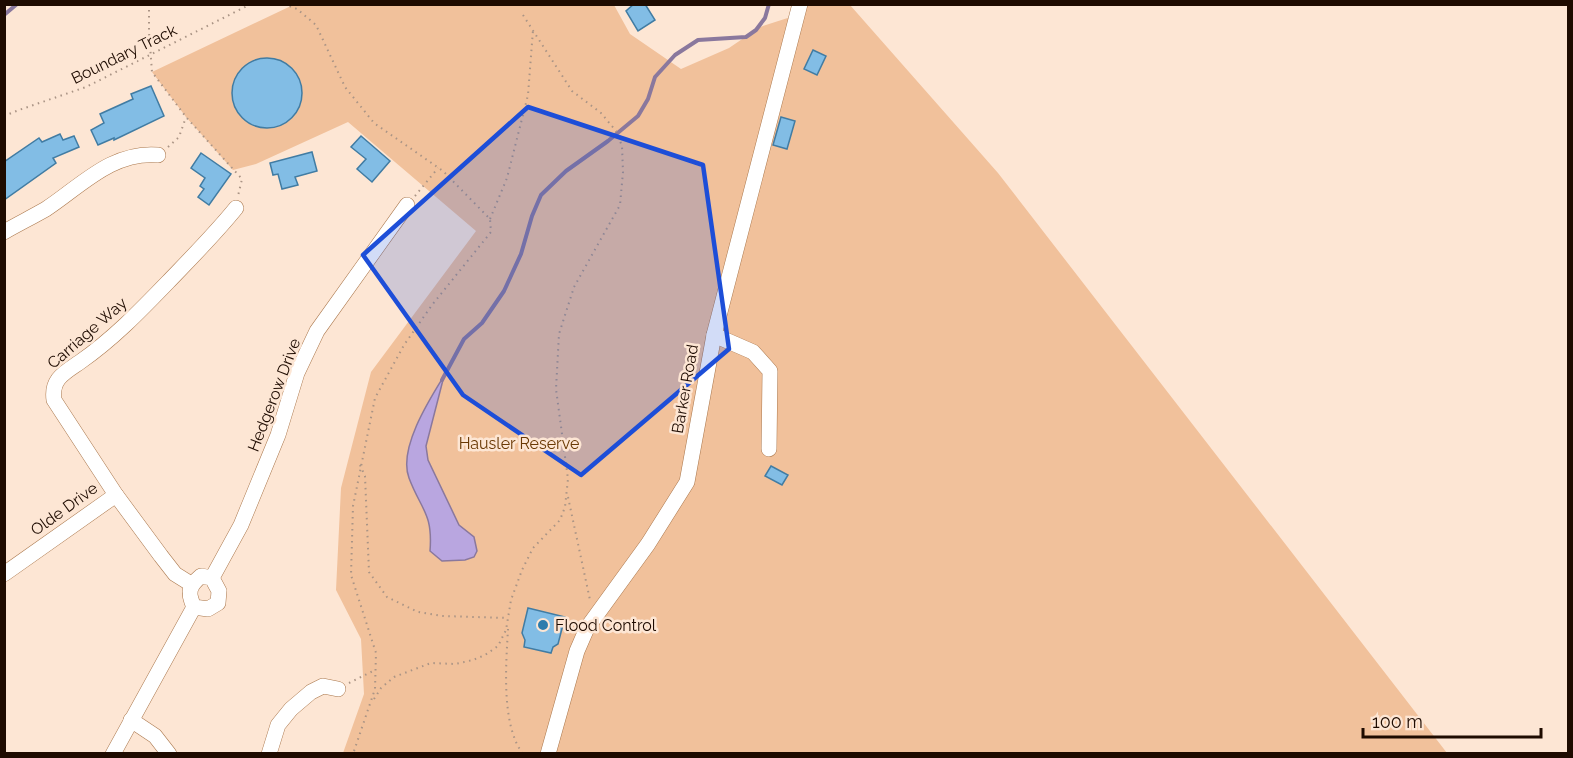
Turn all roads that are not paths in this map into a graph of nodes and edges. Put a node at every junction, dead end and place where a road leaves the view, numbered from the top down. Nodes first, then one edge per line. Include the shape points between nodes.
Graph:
1 (797, 6) edge
2 (158, 155) road end
3 (407, 205) road end
4 (236, 208) road end
5 (4, 232) edge
6 (714, 335) junction
7 (769, 449) dead end
8 (116, 495) junction
9 (6, 570) edge
10 (212, 578) junction
11 (191, 584) junction
12 (194, 607) junction
13 (338, 689) road end
14 (131, 720) junction
15 (113, 753) edge
16 (169, 753) edge
17 (269, 753) edge
18 (548, 753) edge

1 - 6 street, Barker Road
2 - 5 street via 144,154 108,165
3 - 10 street, Hedgerow Drive via 317,331 297,373 278,435 241,525
4 - 8 street, Carriage Way via 125,325 58,378 54,400
6 - 7 street via 753,352 770,372
6 - 18 street, Barker Road via 687,482 587,628
8 - 9 street, Olde Drive
8 - 11 street, Carriage Way via 175,574
10 - 11 street via 201,576
10 - 12 street via 219,591 218,603 208,609
11 - 12 street via 188,596
12 - 14 street
13 - 17 street via 323,686 291,709 278,724
14 - 15 street
14 - 16 street via 155,736

